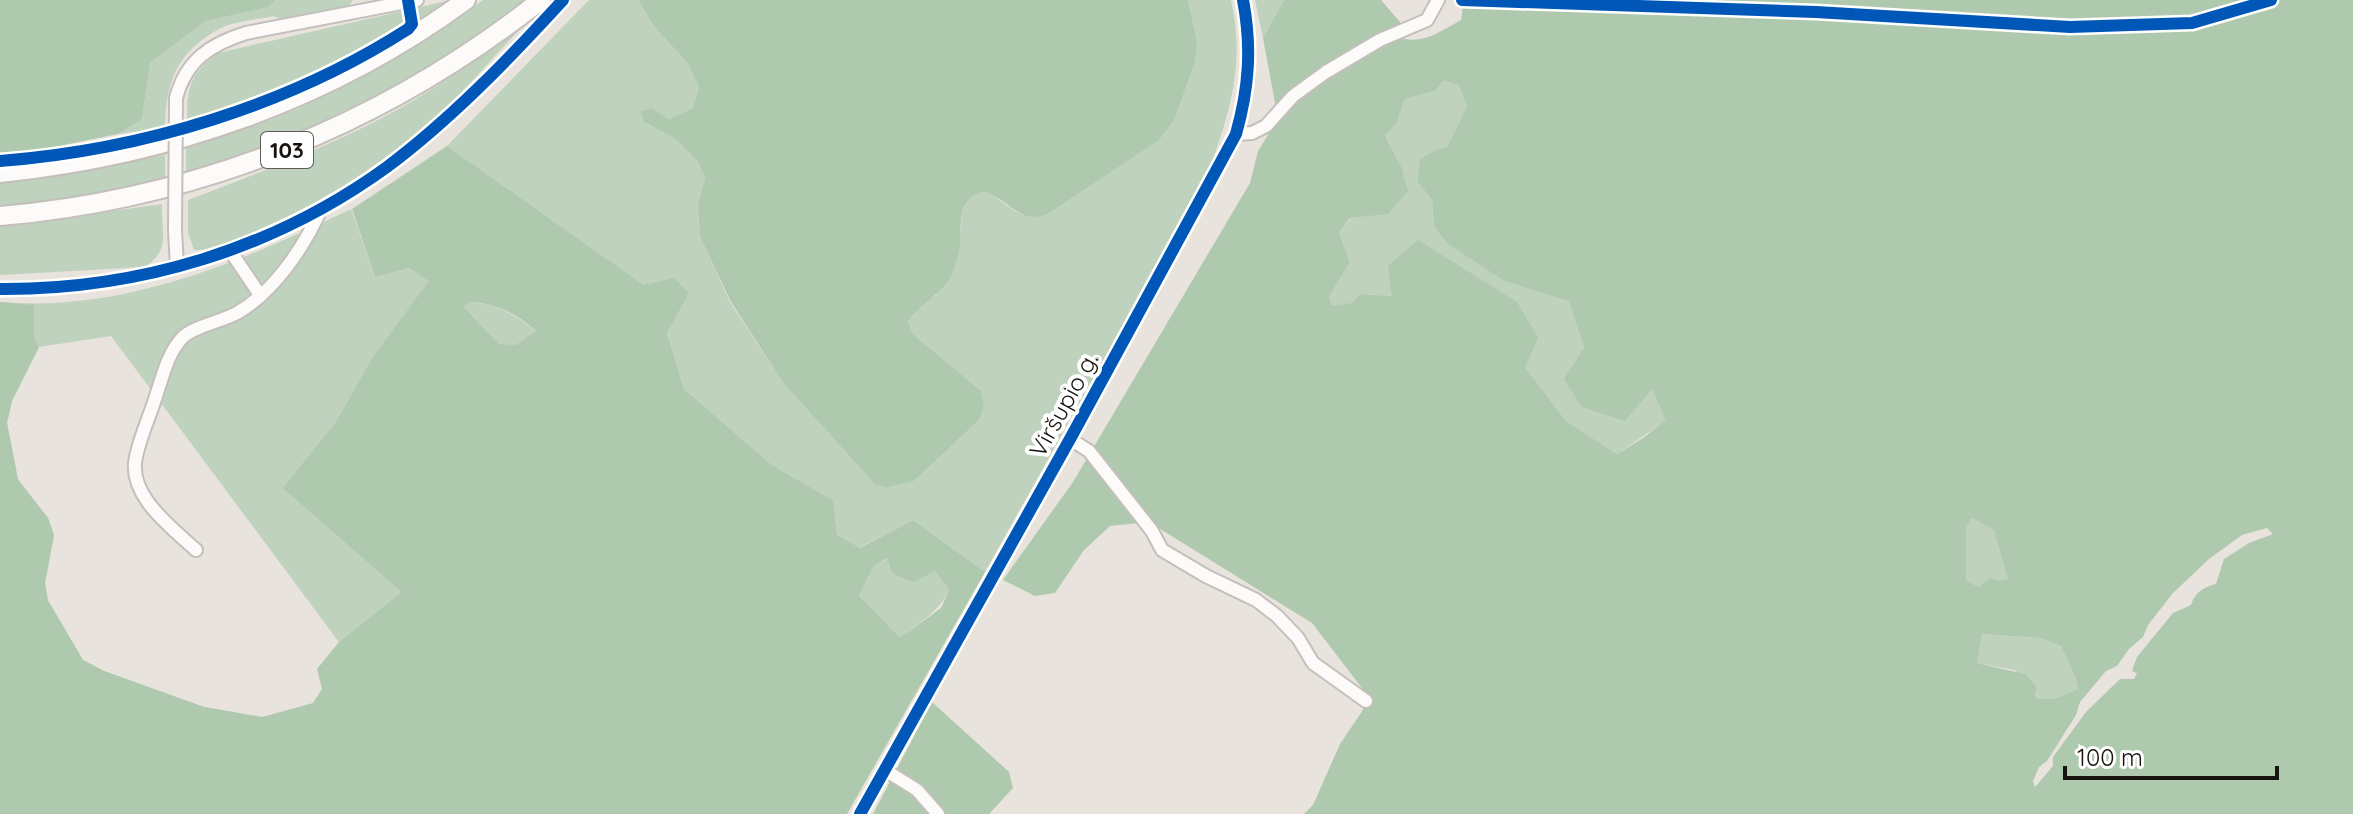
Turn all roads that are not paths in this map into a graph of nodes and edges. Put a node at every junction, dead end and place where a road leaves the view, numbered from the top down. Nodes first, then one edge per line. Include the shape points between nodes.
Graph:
1 (417, 0) edge
2 (466, 0) edge
3 (541, 0) edge
4 (563, 0) edge
5 (1243, 0) edge
6 (1438, 0) edge
7 (1462, 0) edge
8 (2271, 0) edge
9 (1236, 134) junction
10 (0, 173) edge
11 (321, 209) junction
12 (0, 216) edge
13 (231, 252) junction
14 (177, 267) junction
15 (0, 289) edge
16 (260, 295) junction
17 (1070, 439) junction
18 (196, 550) dead end
19 (1366, 701) dead end
20 (885, 770) junction
21 (860, 814) edge
22 (938, 814) edge

1 - 14 street, bridge via 246,33 205,51 185,73 176,98
2 - 10 main road, 103 via 360,67 255,115 145,148
3 - 12 main road, 103 via 383,106 279,153 143,194
4 - 11 street via 430,132
5 - 9 street, Viršupio g. via 1250,52
6 - 9 street via 1427,20 1326,72 1293,96 1266,126
7 - 8 street via 2070,27 2192,23
9 - 17 street, Viršupio g.
11 - 13 street
11 - 16 street via 313,228
13 - 14 street
13 - 16 street
14 - 15 street via 73,287
16 - 18 street via 239,312 183,335 170,355 135,457 135,477 148,502
17 - 19 street via 1089,451 1162,550 1256,600 1298,638 1313,663
17 - 20 street, Viršupio g.
20 - 21 street, Viršupio g.
20 - 22 street via 917,790

